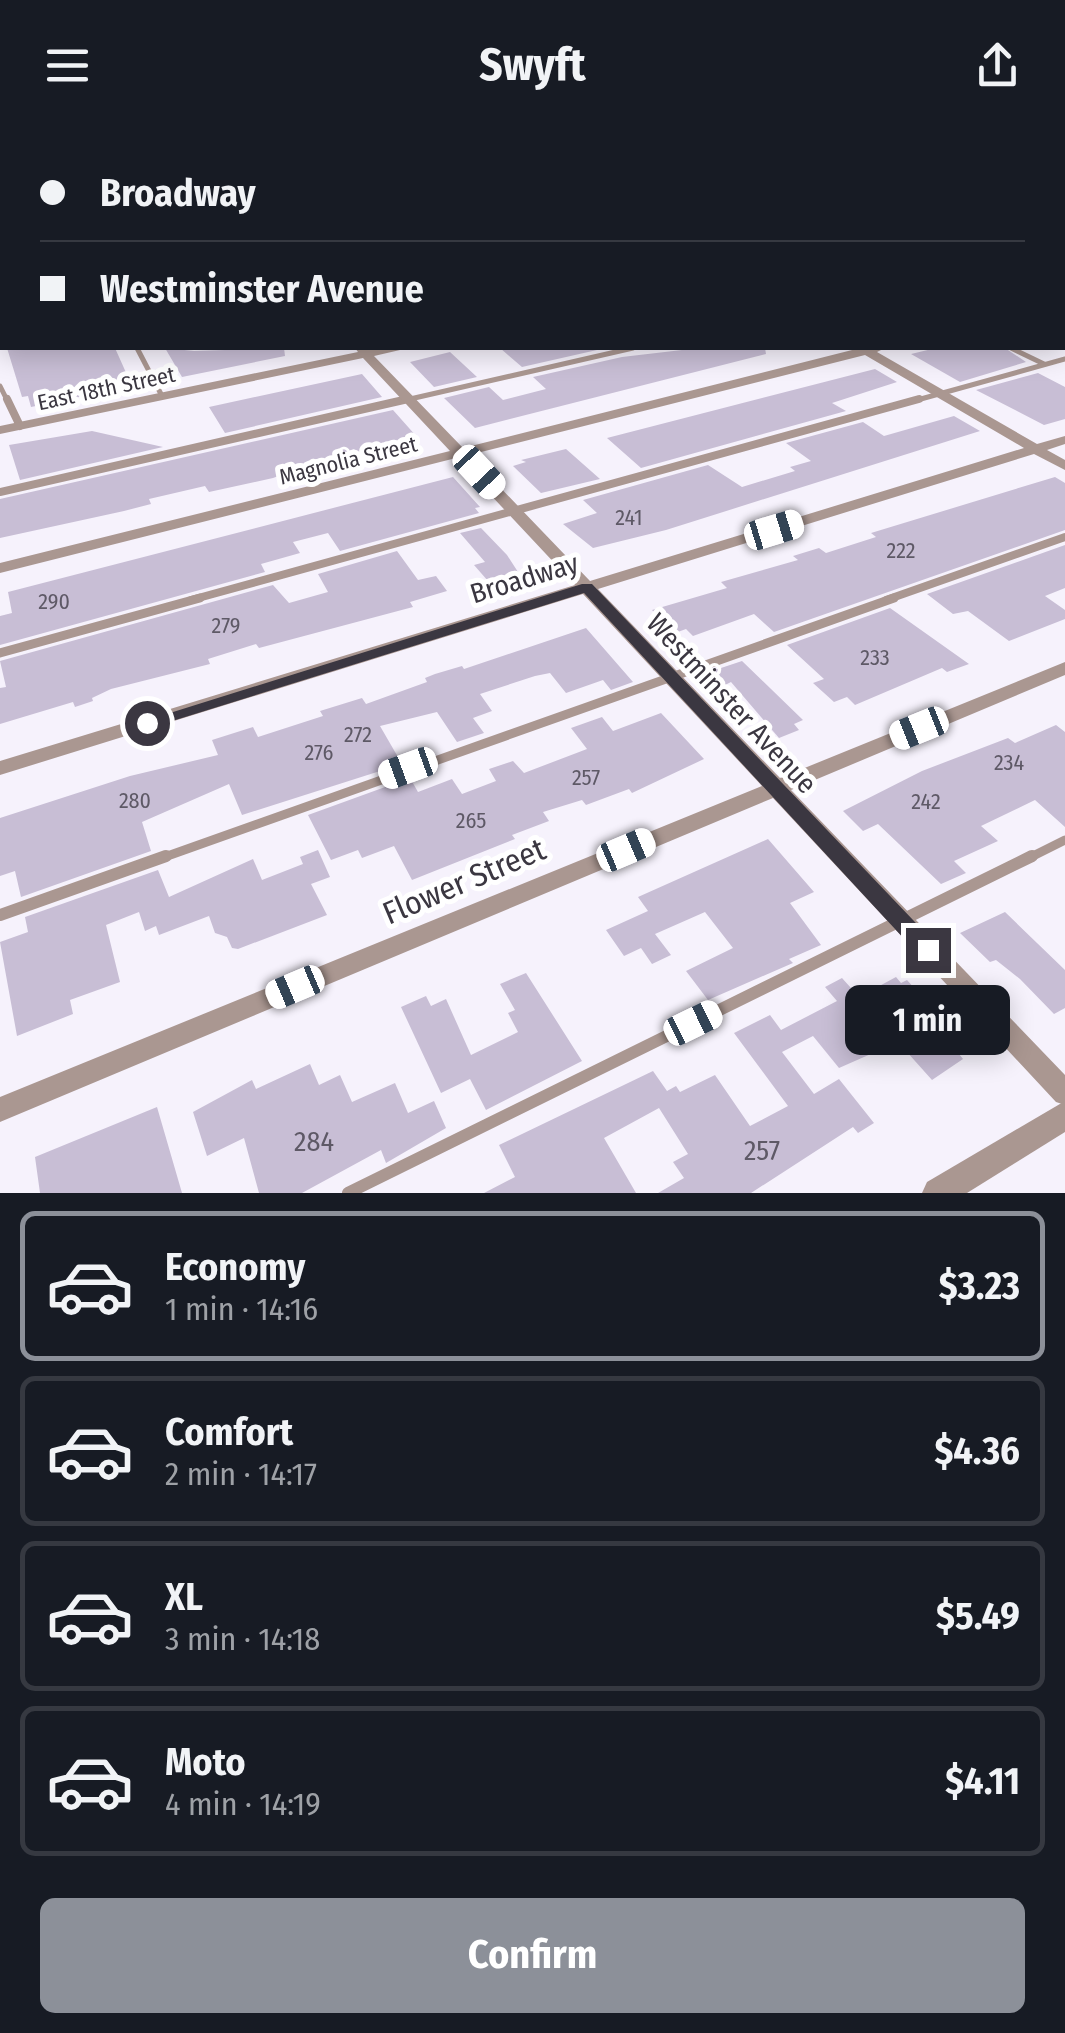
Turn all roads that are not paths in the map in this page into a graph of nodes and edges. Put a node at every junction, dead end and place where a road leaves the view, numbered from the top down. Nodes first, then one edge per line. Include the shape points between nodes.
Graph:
1 (138, 350) edge
2 (364, 350) edge
3 (624, 350) edge
4 (864, 350) edge
5 (870, 350) edge
6 (1015, 350) edge
7 (1065, 359) edge
8 (1046, 365) junction
9 (0, 386) edge
10 (941, 395) junction
11 (162, 396) junction
12 (409, 398) junction
13 (20, 426) junction
14 (0, 430) edge
15 (1065, 440) edge
16 (1036, 450) junction
17 (460, 452) junction
18 (1065, 466) edge
19 (0, 492) edge
20 (516, 512) junction
21 (1065, 537) edge
22 (0, 568) edge
23 (587, 588) junction
24 (0, 654) edge
25 (1065, 668) edge
26 (668, 675) junction
27 (0, 768) edge
28 (774, 788) junction
29 (1065, 840) edge
30 (0, 915) edge
31 (900, 921) junction
32 (1065, 1093) edge
33 (0, 1110) edge
34 (1065, 1115) edge
35 (348, 1193) edge
36 (938, 1193) edge

1 - 11 lane
2 - 11 street, East 18th Street
2 - 12 street, Westminster Avenue
3 - 12 lane
4 - 17 street, Magnolia Street
5 - 10 street
6 - 8 lane
7 - 8 lane
8 - 10 lane
9 - 13 lane
10 - 16 street
10 - 20 lane
11 - 13 street, East 18th Street
12 - 17 street, Westminster Avenue
12 - 19 lane
13 - 14 street, East 18th Street
15 - 16 street, Broadway
16 - 18 street
16 - 23 street, Broadway
17 - 20 street, Westminster Avenue
17 - 22 street, Magnolia Street
20 - 23 street, Westminster Avenue
20 - 24 lane
21 - 26 lane
23 - 26 street, Westminster Avenue
23 - 27 street, Broadway
25 - 28 street, Flower Street
26 - 28 street, Westminster Avenue
26 - 30 lane
28 - 31 street, Westminster Avenue
28 - 33 street, Flower Street
29 - 31 lane
31 - 32 street, Westminster Avenue
31 - 35 lane
34 - 36 street

